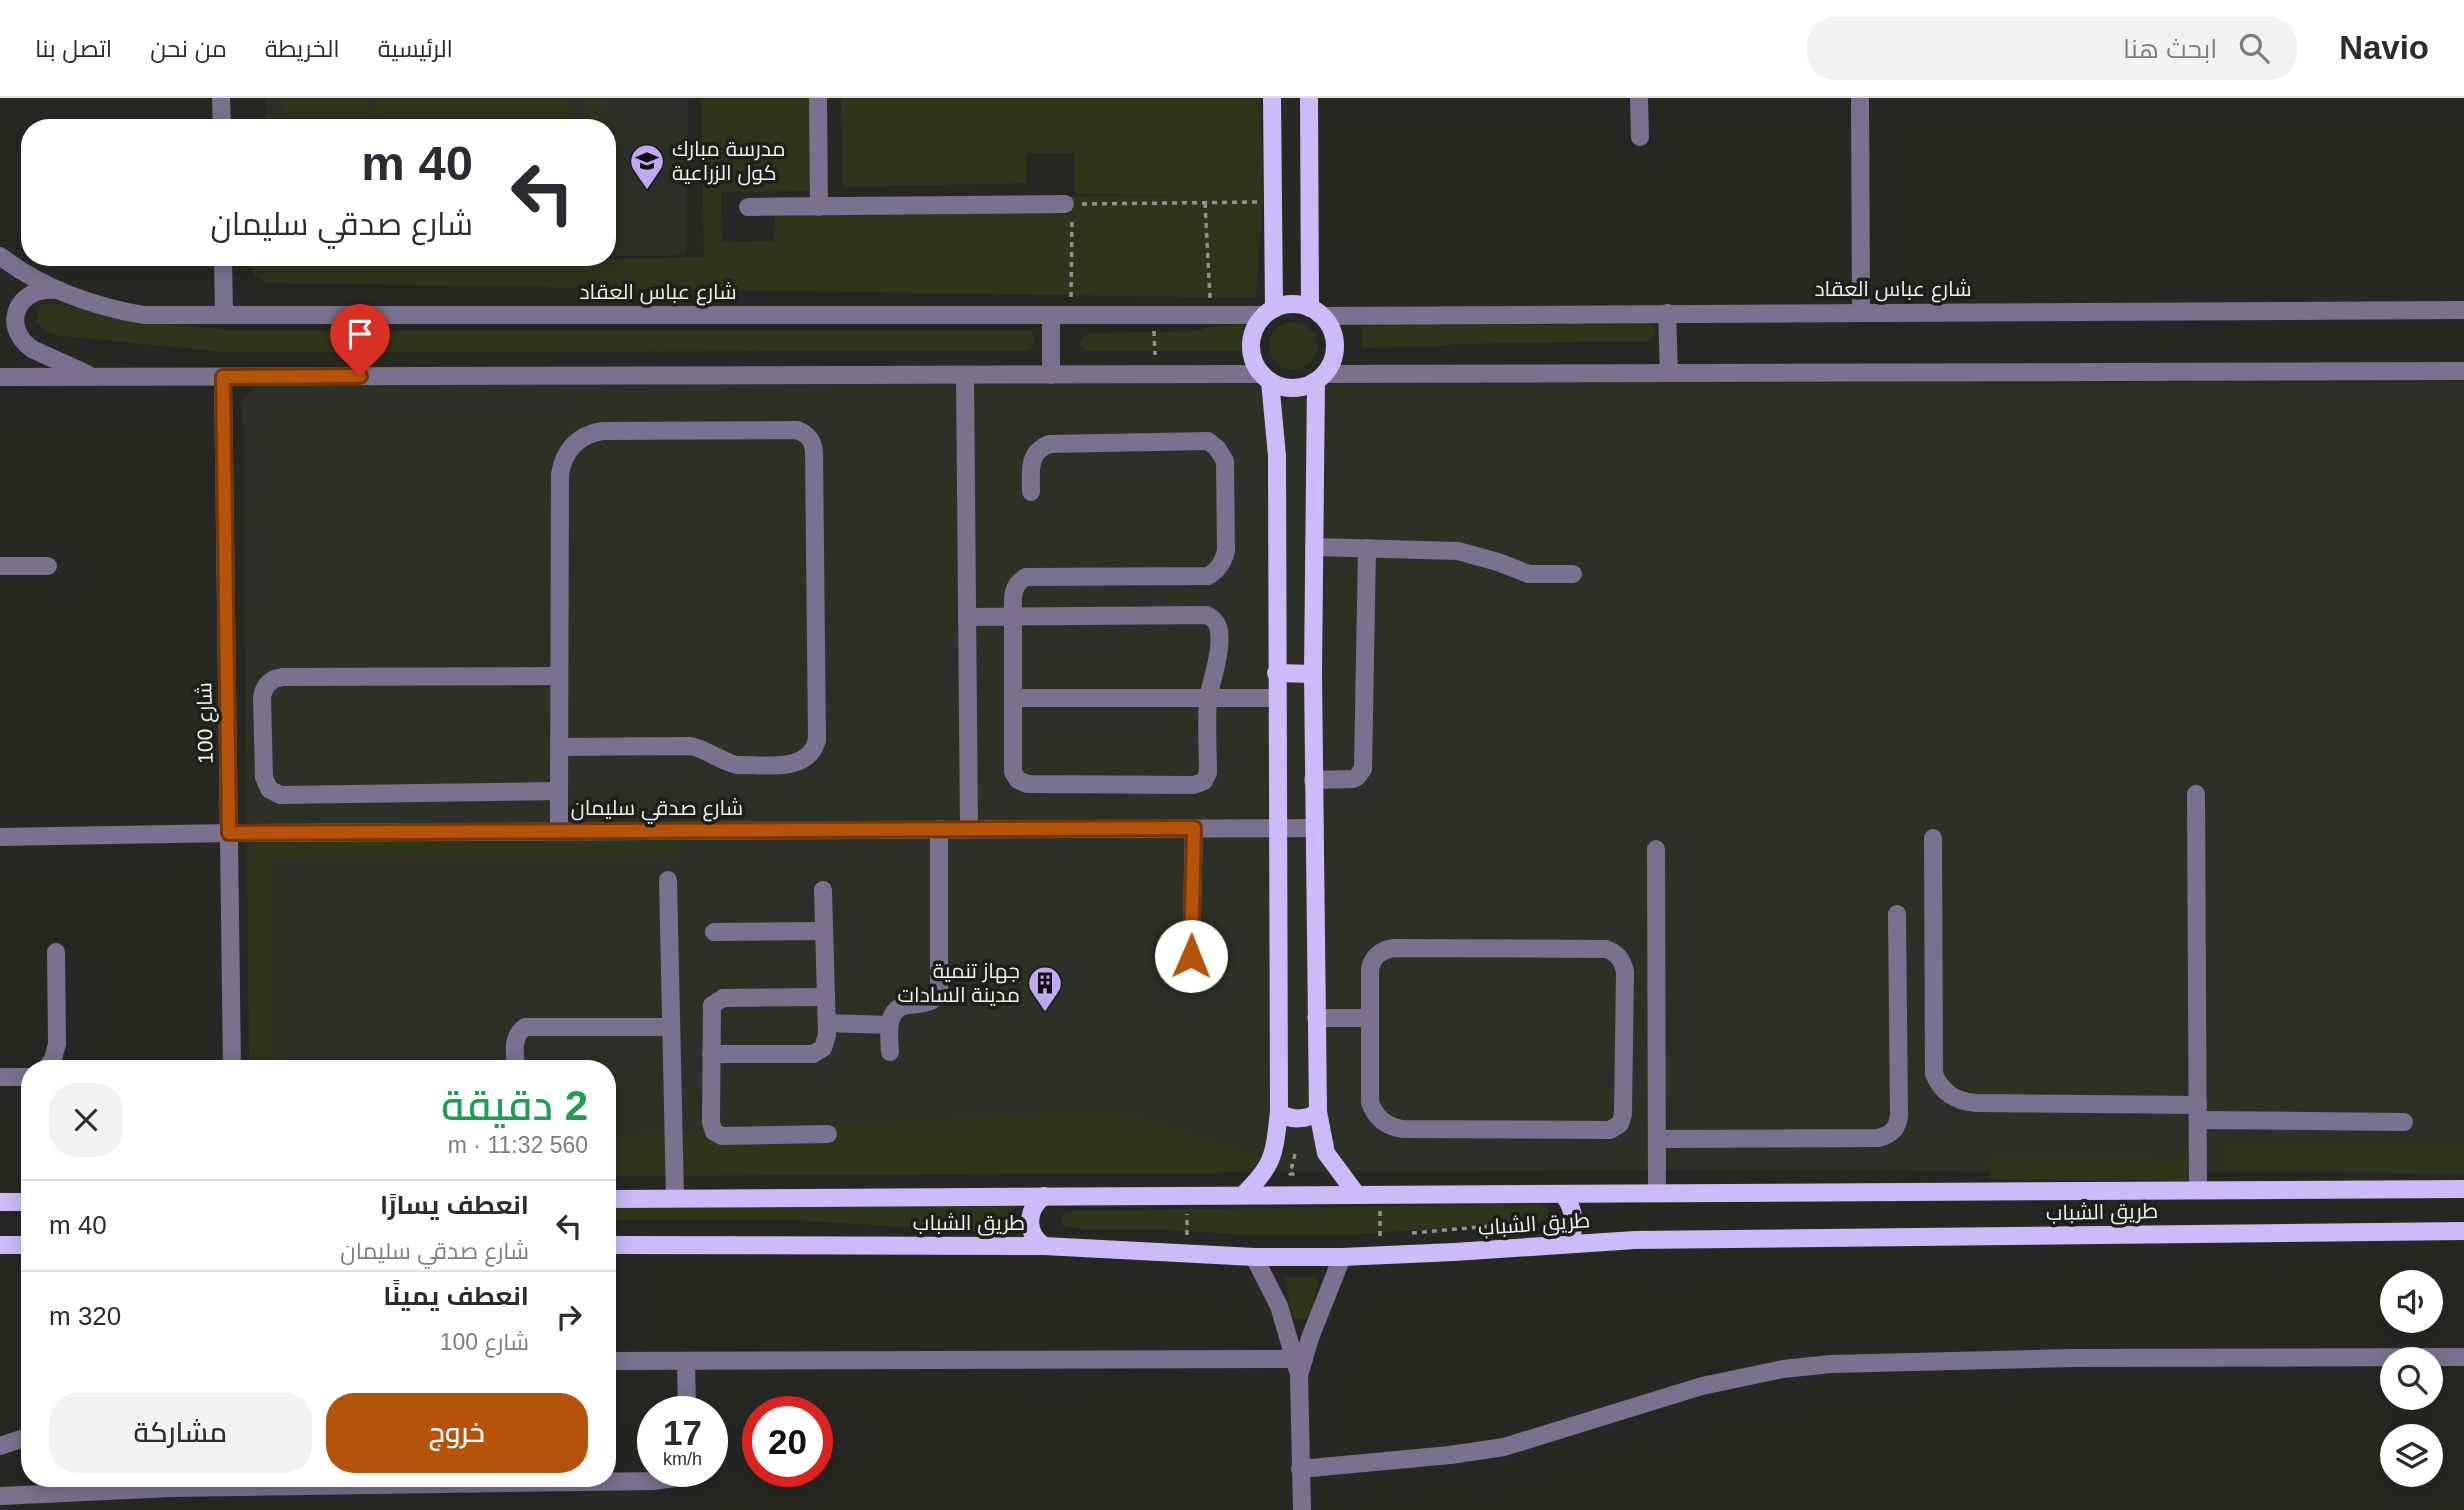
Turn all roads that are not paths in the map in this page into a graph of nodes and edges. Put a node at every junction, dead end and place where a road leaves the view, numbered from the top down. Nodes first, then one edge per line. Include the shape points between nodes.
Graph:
1 (221, 98) edge
2 (818, 98) edge
3 (1272, 98) edge
4 (1309, 98) edge
5 (1639, 98) edge
6 (1860, 98) edge
7 (222, 119) edge
8 (1640, 137) dead end
9 (1069, 204) road end
10 (748, 207) dead end
11 (819, 207) junction
12 (0, 256) edge
13 (223, 266) edge
14 (56, 290) junction
15 (2464, 310) edge
16 (1269, 312) junction
17 (1316, 312) junction
18 (1861, 312) junction
19 (1667, 313) junction
20 (223, 315) junction
21 (1051, 315) junction
22 (2464, 371) edge
23 (1669, 373) junction
24 (965, 375) junction
25 (1051, 375) junction
26 (0, 377) edge
27 (93, 377) junction
28 (223, 377) junction
29 (1265, 378) junction
30 (1321, 378) junction
31 (1031, 492) dead end
32 (1314, 547) junction
33 (1367, 548) junction
34 (0, 566) edge
35 (48, 566) dead end
36 (1573, 575) dead end
37 (1013, 616) junction
38 (967, 617) junction
39 (1276, 673) junction
40 (1312, 674) junction
41 (559, 676) junction
42 (1013, 698) junction
43 (1209, 698) junction
44 (1276, 698) junction
45 (559, 747) junction
46 (1313, 780) junction
47 (559, 791) junction
48 (2196, 794) dead end
49 (1194, 828) junction
50 (1277, 828) junction
51 (1314, 828) junction
52 (939, 829) junction
53 (968, 829) junction
54 (559, 831) junction
55 (229, 833) junction
56 (0, 837) edge
57 (1933, 838) dead end
58 (1656, 849) dead end
59 (668, 880) dead end
60 (823, 890) dead end
61 (1897, 914) dead end
62 (824, 931) junction
63 (714, 932) dead end
64 (56, 952) dead end
65 (1191, 956) dead end
66 (826, 997) junction
67 (1316, 1018) junction
68 (1370, 1018) junction
69 (827, 1023) junction
70 (889, 1025) junction
71 (671, 1027) junction
72 (890, 1052) dead end
73 (711, 1054) junction
74 (52, 1060) edge
75 (232, 1060) edge
76 (516, 1060) edge
77 (0, 1077) edge
78 (21, 1077) edge
79 (1279, 1112) junction
80 (1318, 1112) junction
81 (2198, 1113) junction
82 (2404, 1122) dead end
83 (828, 1134) dead end
84 (1657, 1139) junction
85 (2464, 1189) edge
86 (2198, 1190) junction
87 (1657, 1193) junction
88 (1563, 1194) junction
89 (1243, 1195) junction
90 (1357, 1195) junction
91 (1044, 1196) junction
92 (675, 1198) junction
93 (616, 1199) edge
94 (0, 1202) edge
95 (21, 1202) edge
96 (2464, 1231) edge
97 (1568, 1244) junction
98 (0, 1245) edge
99 (21, 1245) edge
100 (616, 1245) edge
101 (1044, 1246) junction
102 (1254, 1257) junction
103 (1342, 1257) junction
104 (2464, 1357) edge
105 (616, 1361) edge
106 (687, 1362) junction
107 (1299, 1365) junction
108 (687, 1396) edge
109 (21, 1439) edge
110 (0, 1446) edge
111 (1300, 1469) junction
112 (637, 1481) edge
113 (616, 1482) edge
114 (240, 1487) edge
115 (0, 1496) edge
116 (1302, 1510) edge

1 - 7 street
2 - 11 street
3 - 16 main road
4 - 17 main road
5 - 8 street
6 - 18 street
9 - 11 street
10 - 11 street
12 - 14 street, شارع عباس العقاد
13 - 20 street
14 - 20 street, شارع عباس العقاد via 92,304 143,315
14 - 27 street via 37,290 21,302 15,319 19,337 32,349
15 - 18 street, شارع عباس العقاد
16 - 17 main road via 1292,304
16 - 21 street, شارع عباس العقاد
16 - 29 main road via 1251,337 1254,363
17 - 19 street, شارع عباس العقاد
17 - 30 main road via 1331,329 1335,344 1333,360
18 - 19 street, شارع عباس العقاد
19 - 23 street
20 - 21 street, شارع عباس العقاد
21 - 25 street
22 - 23 street
23 - 30 street
24 - 25 street
24 - 28 street
24 - 38 street
25 - 29 street
26 - 27 street
27 - 28 street
28 - 55 street, شارع 100
29 - 30 main road via 1285,388
29 - 39 main road via 1277,456
30 - 32 main road
31 - 37 street via 1032,458 1049,444 1208,441 1225,461 1226,551 1221,566 1208,576 1026,577 1015,587
32 - 33 street
32 - 40 main road
33 - 36 street via 1458,551 1530,575
33 - 46 street via 1363,769 1353,779
34 - 35 street
37 - 38 street
37 - 42 street
37 - 43 street via 1207,615 1216,622 1219,633
38 - 53 street
39 - 40 main road
39 - 44 main road
40 - 46 main road
41 - 45 street
41 - 45 street via 560,474 576,441 601,431 797,430 812,440 817,740 811,755 791,764 737,765 690,746
41 - 47 street via 283,677 271,680 262,697 264,777 280,795
42 - 43 street
42 - 43 street via 1013,772 1022,783 1194,785 1208,773
43 - 44 street
44 - 50 main road
45 - 47 street
46 - 51 main road
47 - 54 street
48 - 81 street
49 - 50 street, شارع صدقي سليمان
49 - 53 street, شارع صدقي سليمان
49 - 65 street
50 - 51 street, شارع صدقي سليمان
50 - 79 main road
51 - 67 main road
52 - 53 street, شارع صدقي سليمان
52 - 54 street, شارع صدقي سليمان
52 - 70 street via 939,991 926,1003 899,1008
54 - 55 street, شارع صدقي سليمان
55 - 56 street, شارع صدقي سليمان
55 - 75 street, شارع 100
57 - 81 street via 1934,1074 1943,1090 1958,1100 1976,1103
58 - 84 street
59 - 71 street
60 - 62 street
61 - 84 street via 1899,1115 1892,1132 1878,1138
62 - 63 street
62 - 66 street
64 - 74 street via 57,1044
66 - 69 street
66 - 73 street via 719,998 712,1005
67 - 68 street
67 - 80 main road
68 - 68 street via 1370,1102 1380,1120 1394,1127 1610,1130 1620,1124 1625,972 1620,958 1611,951 1387,949 1370,969
69 - 70 street
69 - 73 street via 823,1048 813,1054
70 - 72 street
71 - 76 street via 525,1027 515,1039
71 - 92 street
73 - 83 street via 711,1123 718,1135
77 - 78 street
79 - 80 main road via 1295,1118
79 - 89 main road via 1274,1155
80 - 90 main road via 1326,1153
81 - 82 street
81 - 86 street
84 - 87 street
85 - 86 main road, طريق الشباب
86 - 87 main road, طريق الشباب
87 - 88 main road, طريق الشباب
88 - 90 main road, طريق الشباب
88 - 97 main road via 1574,1218
89 - 90 main road, طريق الشباب
89 - 91 main road, طريق الشباب
91 - 92 main road, طريق الشباب
91 - 101 main road via 1033,1208 1029,1223
92 - 93 main road, طريق الشباب
94 - 95 main road
96 - 97 main road, طريق الشباب
97 - 103 main road, طريق الشباب
98 - 99 main road
100 - 101 main road, طريق الشباب
101 - 102 main road, طريق الشباب
102 - 103 main road, طريق الشباب
102 - 107 street via 1279,1306
103 - 107 street
104 - 111 street via 1831,1364 1702,1385 1504,1447
105 - 106 street
106 - 107 street
106 - 108 street
107 - 111 street
109 - 110 street
111 - 116 street
112 - 113 street
114 - 115 street

